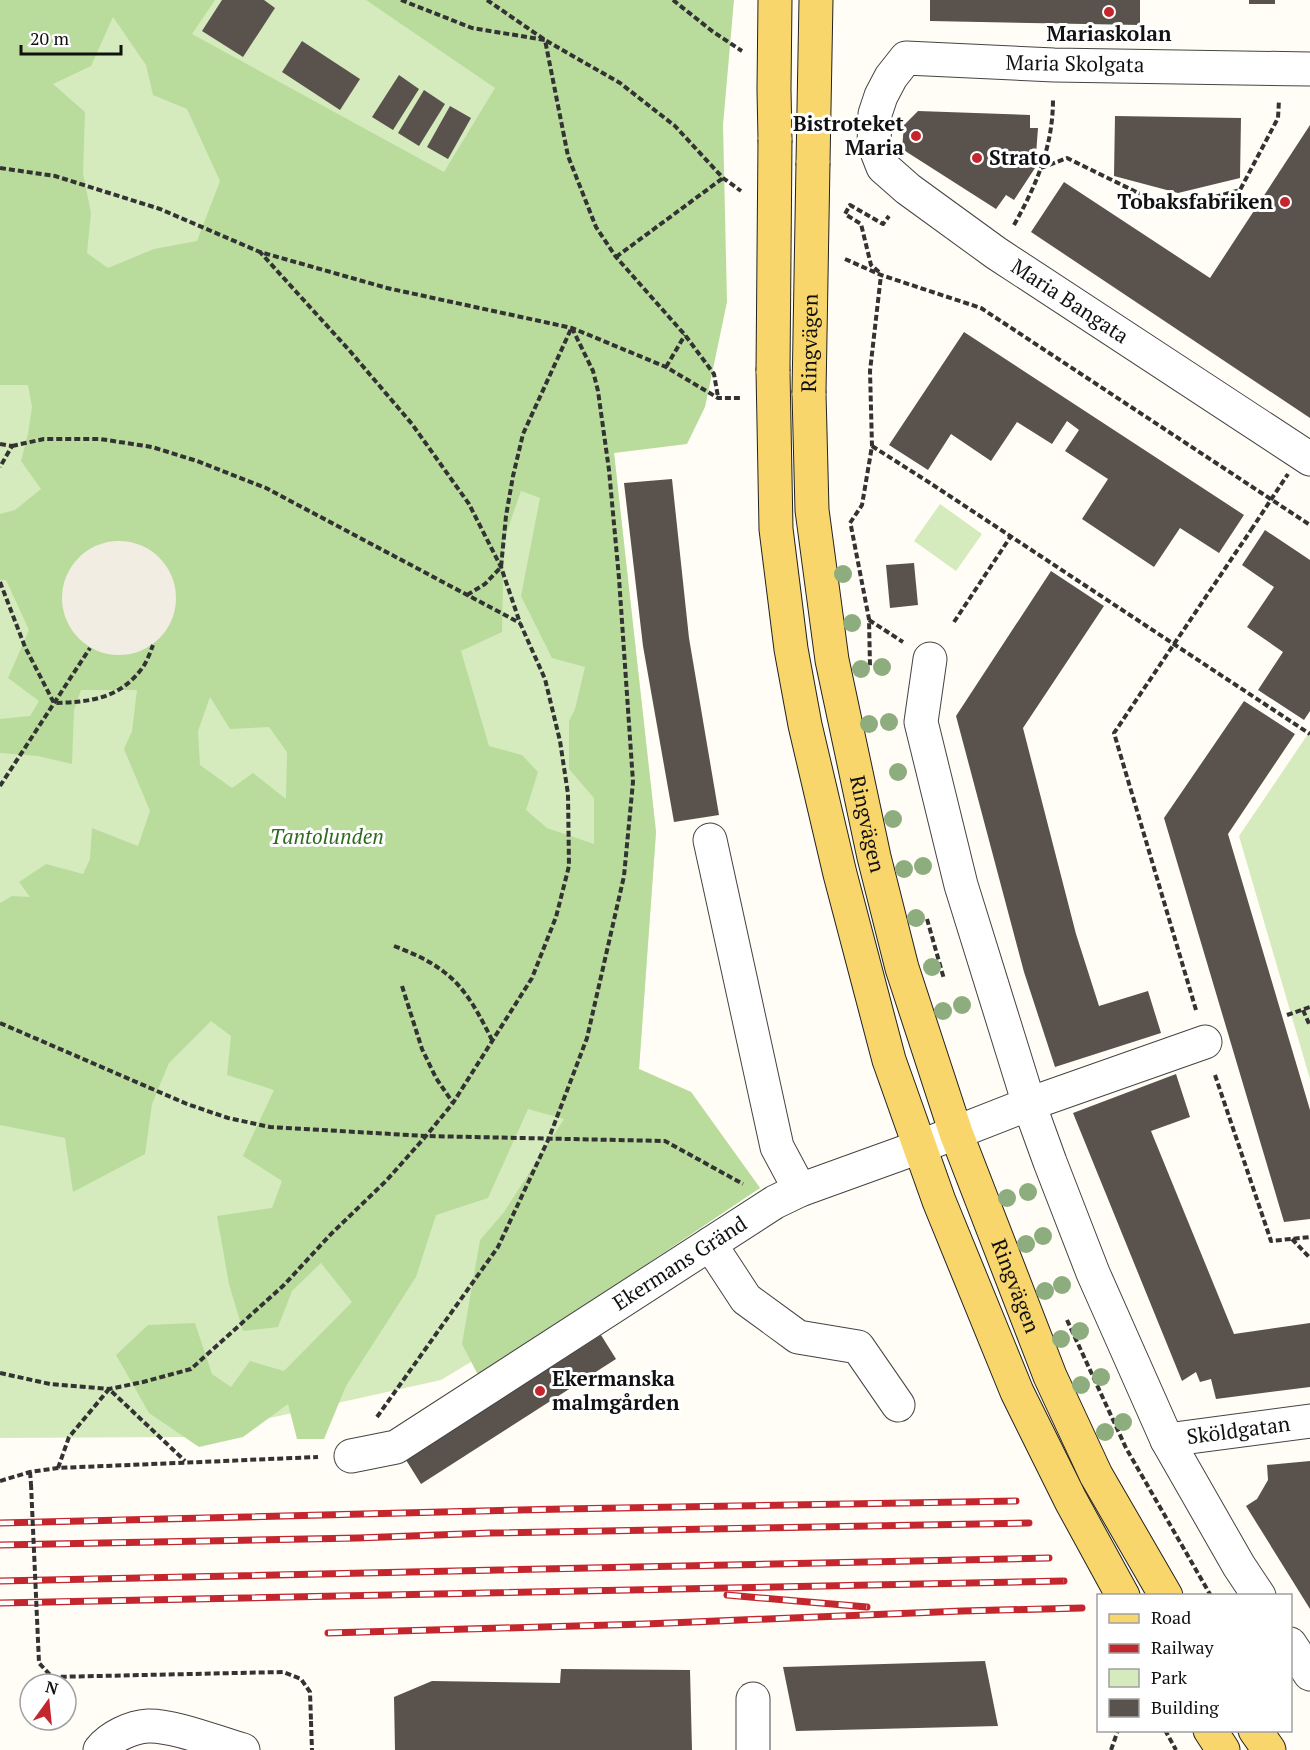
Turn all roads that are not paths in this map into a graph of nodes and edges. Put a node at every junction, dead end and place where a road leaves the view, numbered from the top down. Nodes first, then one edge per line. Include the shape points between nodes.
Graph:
1 (775, 0) edge
2 (816, 0) edge
3 (1295, 68) edge
4 (874, 114) joint
5 (1299, 467) edge
6 (930, 659) road end
7 (710, 840) dead end
8 (1205, 1042) road end
9 (1029, 1104) junction
10 (956, 1133) junction
11 (919, 1147) junction
12 (788, 1196) junction
13 (710, 1244) junction
14 (898, 1405) dead end
15 (1310, 1421) edge
16 (1167, 1440) junction
17 (351, 1456) road end
18 (1121, 1594) edge
19 (1165, 1594) edge
20 (1258, 1594) edge
21 (1292, 1647) edge
22 (1310, 1674) edge
23 (753, 1699) dead end
24 (1211, 1732) edge
25 (1256, 1732) edge
26 (100, 1750) edge
27 (243, 1750) edge
28 (753, 1750) edge
29 (1223, 1750) edge
30 (1269, 1750) edge

1 - 11 main road, Ringvägen, bridge via 776,529 791,649 840,874 888,1060
2 - 10 main road, Ringvägen, bridge via 809,393 812,510 831,660 874,857 902,968
3 - 4 street, Maria Skolgata via 1054,65 906,58 891,76
4 - 5 street, Maria Bangata via 874,144 883,167 908,189
6 - 9 street via 921,722 961,885
7 - 12 street
8 - 9 street, Ekermans Gränd
9 - 10 street, Ekermans Gränd
9 - 16 street via 1093,1273
10 - 11 street, Ekermans Gränd
10 - 19 main road, Ringvägen via 1050,1376 1096,1474
11 - 12 street, Ekermans Gränd
11 - 18 main road, Ringvägen via 1017,1392
12 - 13 street, Ekermans Gränd
13 - 14 street via 747,1299 798,1337 858,1347
13 - 17 street, Ekermans Gränd via 396,1447
15 - 16 street, Sköldgatan
16 - 20 street
21 - 22 street
23 - 28 street
24 - 29 main road
25 - 30 main road
26 - 27 street via 122,1732 147,1726 168,1728

